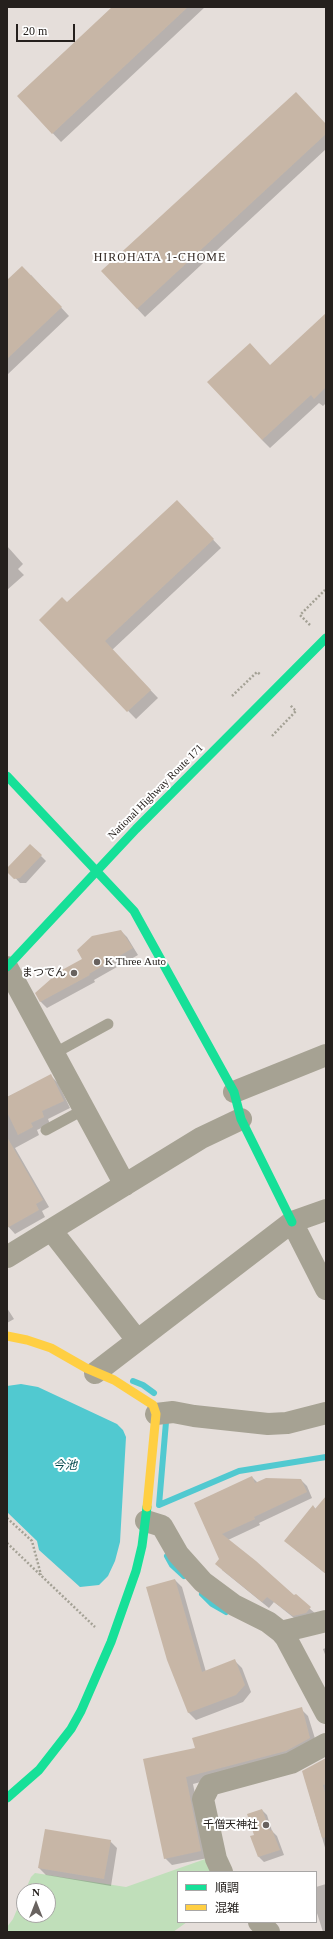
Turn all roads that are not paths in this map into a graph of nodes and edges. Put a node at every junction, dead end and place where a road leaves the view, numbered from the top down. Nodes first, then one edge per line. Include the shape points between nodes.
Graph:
1 (326, 638) edge
2 (7, 776) edge
3 (97, 870) junction
4 (7, 967) edge
5 (108, 1024) dead end
6 (55, 1053) junction
7 (326, 1055) edge
8 (234, 1092) junction
9 (83, 1110) junction
10 (241, 1119) junction
11 (46, 1130) dead end
12 (125, 1185) junction
13 (326, 1210) edge
14 (292, 1222) junction
15 (51, 1230) junction
16 (7, 1257) edge
17 (326, 1289) edge
18 (7, 1336) edge
19 (138, 1340) junction
20 (95, 1373) junction
21 (326, 1413) edge
22 (156, 1414) junction
23 (146, 1521) junction
24 (326, 1621) edge
25 (281, 1632) junction
26 (326, 1714) edge
27 (326, 1744) edge
28 (7, 1798) edge
29 (222, 1871) edge
30 (260, 1923) edge
31 (269, 1932) edge

1 - 3 main road, National Highway Route 171
2 - 3 main road
3 - 4 main road, National Highway Route 171
3 - 8 main road via 134,911
4 - 6 street
5 - 6 lane
6 - 9 street
7 - 8 street
8 - 10 main road
9 - 11 lane
9 - 12 street
10 - 12 street via 201,1138
10 - 14 main road
12 - 15 street
13 - 14 street
14 - 17 street
14 - 19 street
15 - 16 street
15 - 19 street
18 - 20 main road via 51,1348
19 - 20 street
20 - 22 main road via 134,1391 153,1405
21 - 22 street via 287,1423 268,1424 173,1412
22 - 23 main road
23 - 25 street via 162,1526 178,1554 203,1582 234,1605 268,1622
23 - 28 main road via 136,1572 111,1642 81,1711 68,1734 39,1770
24 - 25 street
25 - 26 street
27 - 29 street via 291,1763 210,1785 203,1799 216,1858
30 - 31 street

